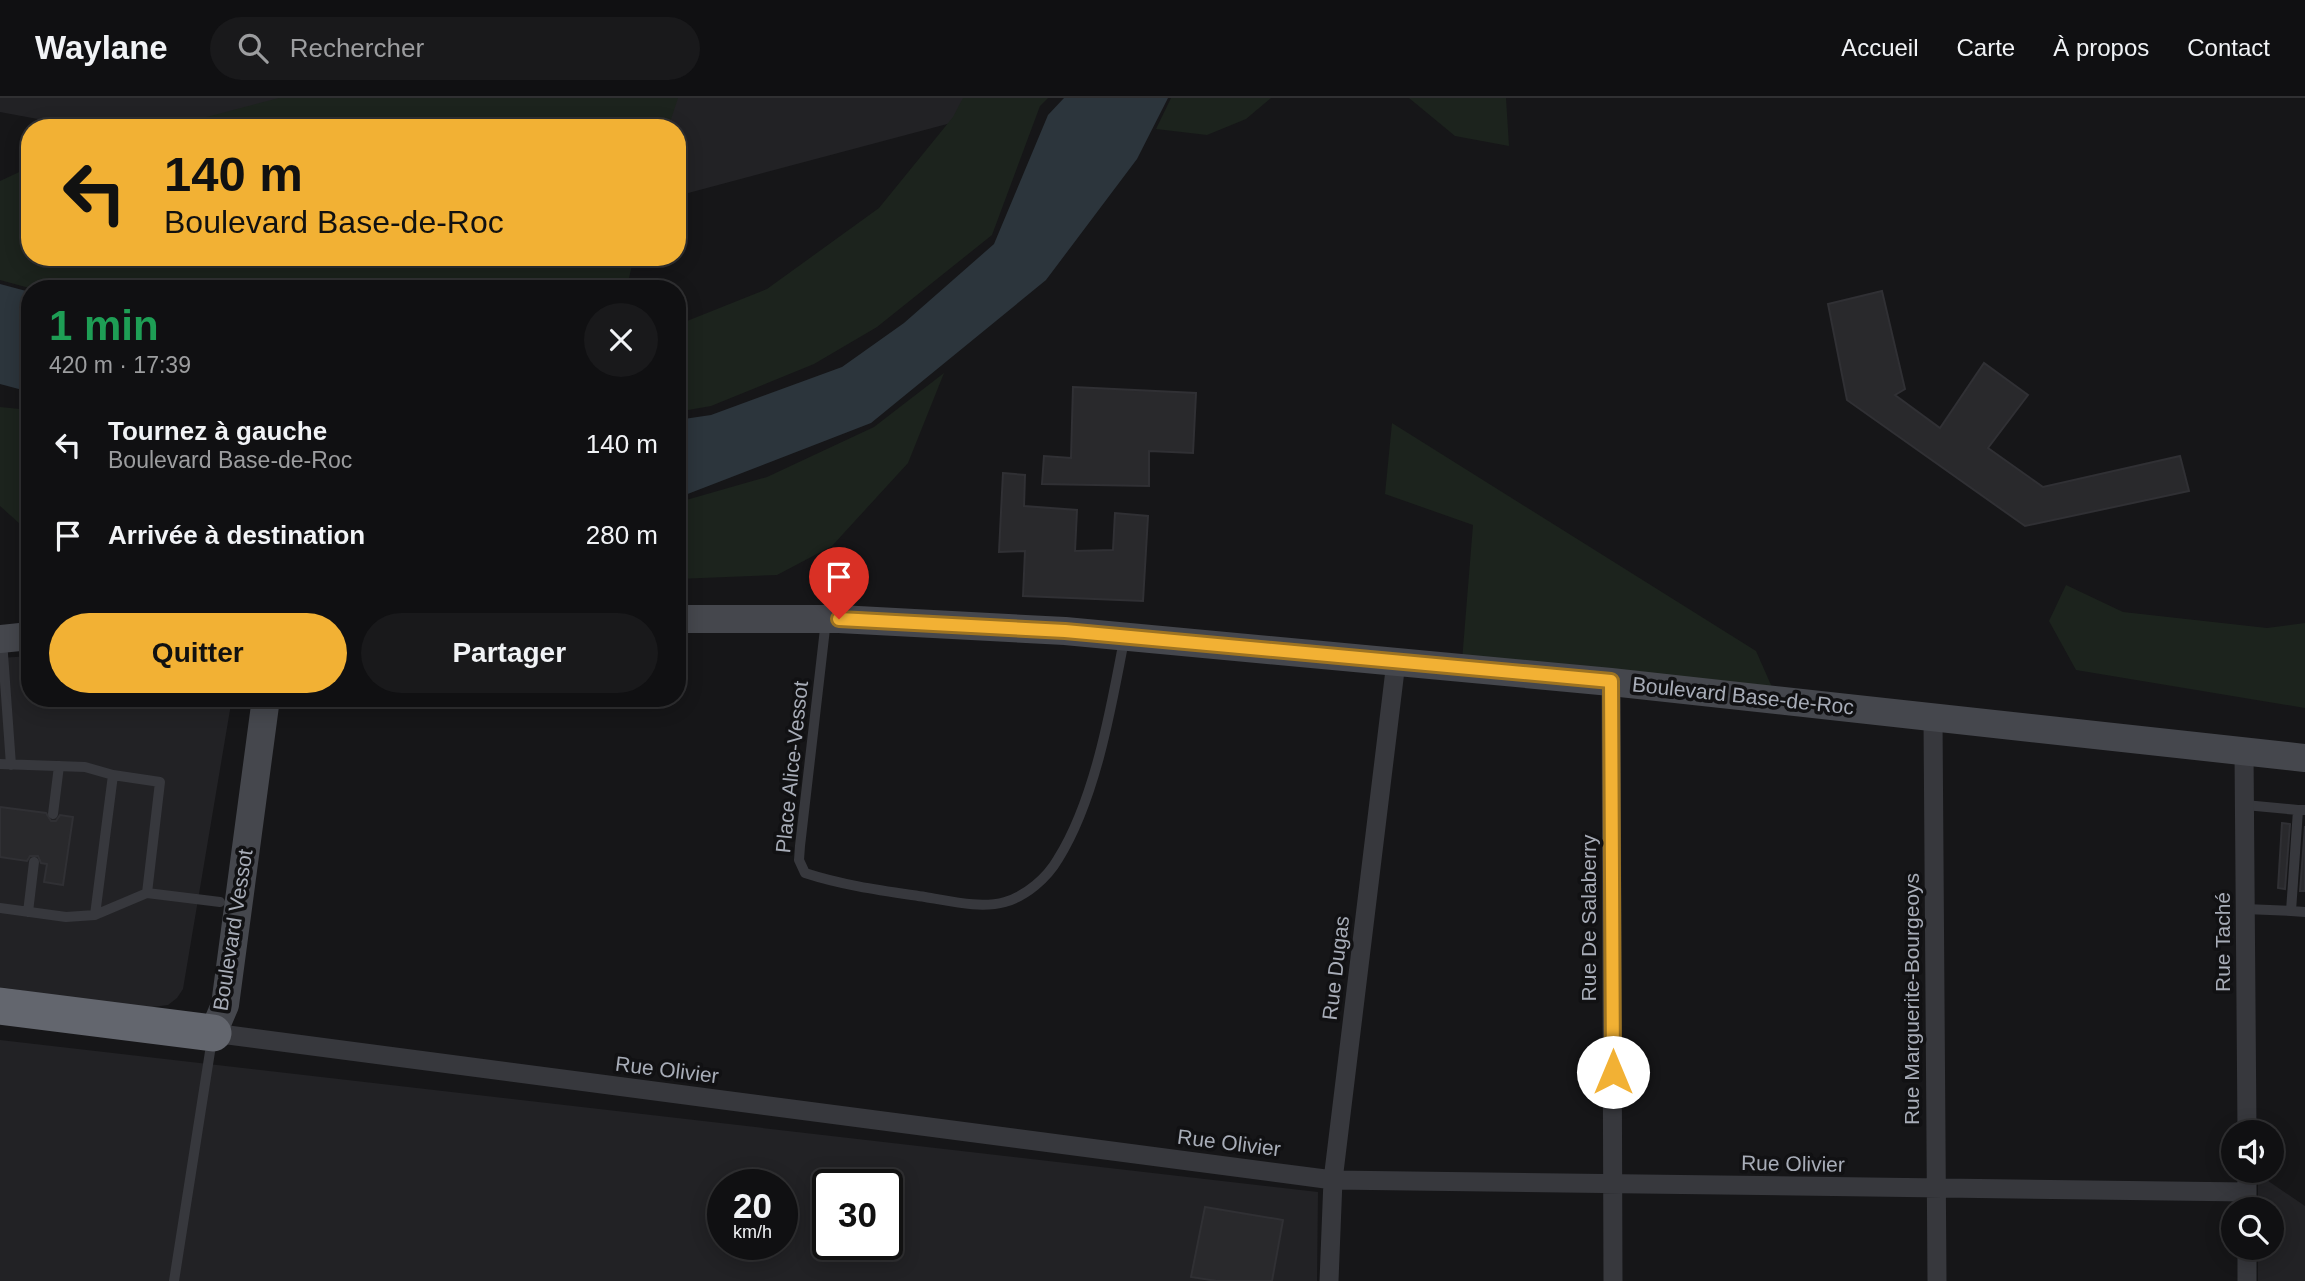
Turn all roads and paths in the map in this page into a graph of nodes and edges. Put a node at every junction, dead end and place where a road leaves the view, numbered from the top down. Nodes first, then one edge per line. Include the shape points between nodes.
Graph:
1 (686, 619) edge
2 (827, 619) junction
3 (1124, 636) junction
4 (11, 638) edge
5 (1396, 662) junction
6 (1611, 681) junction
7 (246, 707) edge
8 (265, 707) edge
9 (1933, 718) junction
10 (2245, 751) junction
11 (2305, 758) edge
12 (6, 764) edge
13 (59, 766) junction
14 (113, 775) junction
15 (2245, 805) junction
16 (2301, 810) edge
17 (53, 814) dead end
18 (34, 862) dead end
19 (147, 893) junction
20 (220, 902) junction
21 (0, 908) edge
22 (2245, 909) junction
23 (2291, 911) junction
24 (28, 912) junction
25 (2305, 912) edge
26 (95, 915) junction
27 (0, 1006) edge
28 (214, 1033) junction
29 (2247, 1120) edge
30 (1333, 1180) junction
31 (1613, 1184) junction
32 (1936, 1189) junction
33 (2221, 1200) edge
34 (2247, 1260) edge
35 (174, 1281) edge
36 (1329, 1281) edge
37 (1613, 1281) edge
38 (1937, 1281) edge
39 (2247, 1281) edge

1 - 2 street, Boulevard Base-de-Roc
2 - 3 street, Boulevard Base-de-Roc
2 - 3 lane, Place Alice-Vessot via 800,846 799,860 805,873 866,889 972,904 1005,902 1033,888 1057,862 1089,786
3 - 5 street, Boulevard Base-de-Roc
4 - 12 lane
5 - 6 street, Boulevard Base-de-Roc
5 - 30 street, Rue Dugas
6 - 9 street, Boulevard Base-de-Roc
6 - 31 street, Rue De Salaberry
7 - 20 street, Boulevard Vessot
8 - 28 street, Boulevard Vessot via 225,1005
9 - 10 street, Boulevard Base-de-Roc
9 - 32 street, Rue Marguerite-Bourgeoys
10 - 11 street, Boulevard Base-de-Roc
10 - 15 street, Rue Taché
12 - 13 lane
13 - 14 lane
13 - 17 lane
14 - 19 lane via 160,782
14 - 26 lane
15 - 16 lane
15 - 22 street, Rue Taché
16 - 23 lane
18 - 24 lane
19 - 20 lane
19 - 26 lane
20 - 28 street, Boulevard Vessot via 206,1004
21 - 24 lane
22 - 23 lane
22 - 29 street, Rue Taché
23 - 25 lane
24 - 26 lane
27 - 28 highway
28 - 30 street, Rue Olivier
28 - 35 lane
30 - 31 street, Rue Olivier
30 - 36 street, Rue Dugas
31 - 32 street, Rue Olivier
31 - 37 street, Rue De Salaberry
32 - 33 street, Rue Olivier
32 - 38 street, Rue Marguerite-Bourgeoys
34 - 39 street

